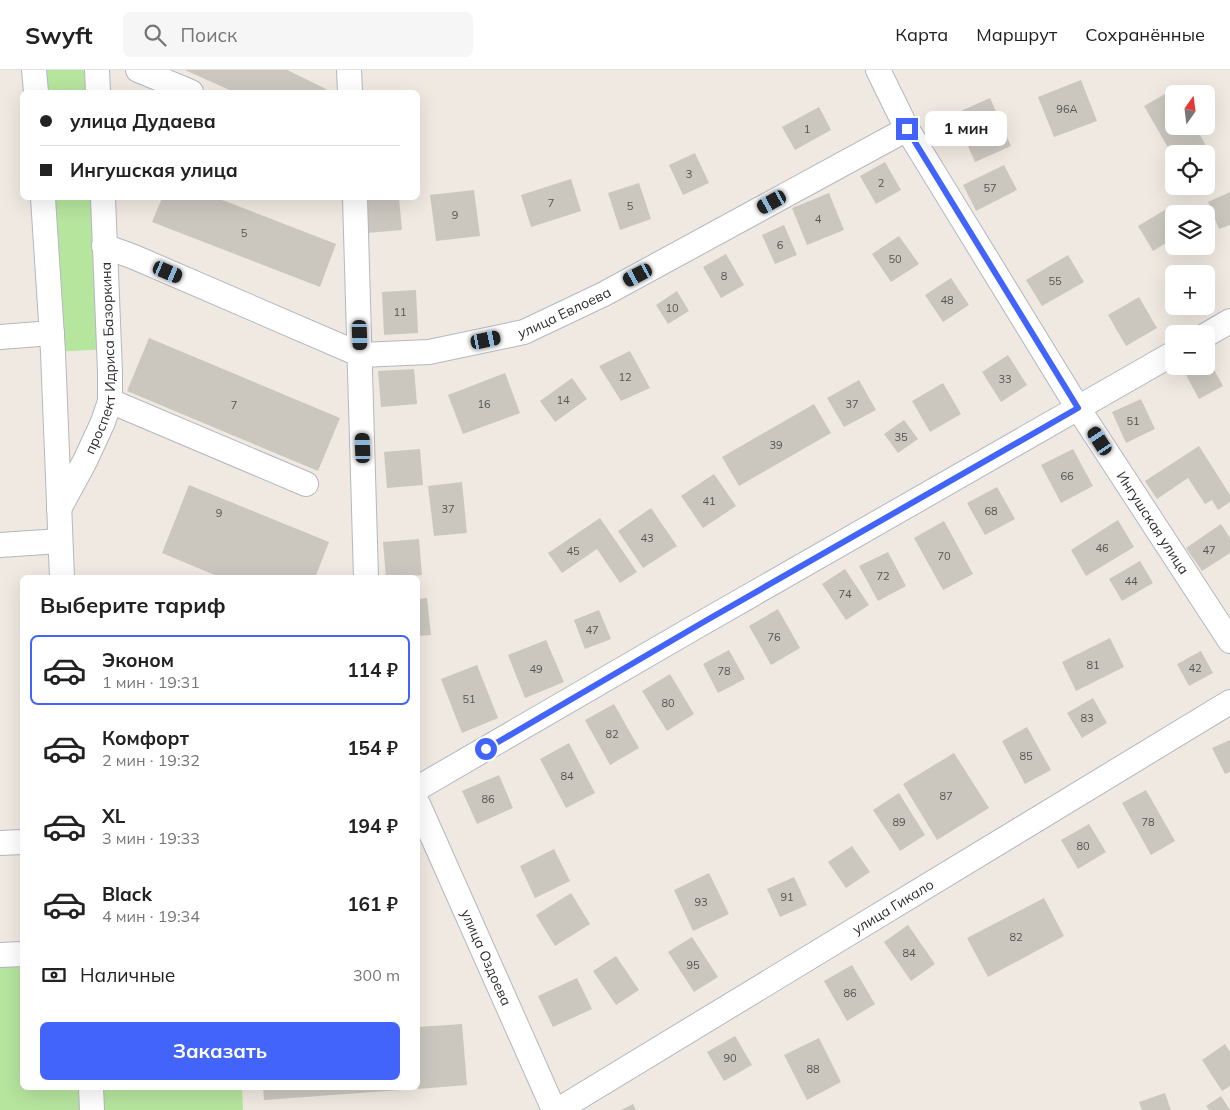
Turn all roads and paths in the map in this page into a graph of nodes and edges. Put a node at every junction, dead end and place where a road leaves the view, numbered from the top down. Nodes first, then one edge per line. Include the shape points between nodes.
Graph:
1 (34, 70) edge
2 (97, 70) edge
3 (138, 70) edge
4 (349, 70) edge
5 (878, 70) edge
6 (36, 90) edge
7 (98, 90) edge
8 (186, 90) edge
9 (350, 90) edge
10 (907, 129) junction
11 (43, 200) edge
12 (102, 200) edge
13 (356, 200) edge
14 (104, 246) junction
15 (1230, 321) edge
16 (1215, 330) edge
17 (52, 333) junction
18 (0, 337) edge
19 (361, 355) junction
20 (1165, 358) edge
21 (110, 401) junction
22 (1078, 408) junction
23 (306, 484) dead end
24 (58, 509) junction
25 (60, 541) junction
26 (0, 545) edge
27 (62, 575) edge
28 (366, 575) edge
29 (1230, 641) edge
30 (1230, 702) edge
31 (420, 787) edge
32 (420, 808) edge
33 (20, 842) edge
34 (0, 843) edge
35 (20, 954) edge
36 (0, 955) edge
37 (91, 1090) edge
38 (92, 1110) edge
39 (554, 1110) edge
40 (558, 1110) edge

1 - 6 street
2 - 7 street
3 - 8 street
4 - 9 street
5 - 10 street, Ингушская улица
10 - 19 street, улица Евлоева via 604,294 524,332 430,352
10 - 22 street, Ингушская улица
11 - 17 street
12 - 14 street, проспект Идриса Базоркина
13 - 19 street
14 - 19 street
14 - 21 street, проспект Идриса Базоркина
15 - 16 street
17 - 18 street
17 - 24 street
19 - 28 street
20 - 22 street
21 - 23 street
21 - 24 street, проспект Идриса Базоркина via 85,461
22 - 29 street, Ингушская улица
22 - 31 street
24 - 25 street
25 - 26 street
25 - 27 street
30 - 40 street, улица Гикало
32 - 39 street, улица Оздоева
33 - 34 street
35 - 36 street
37 - 38 street

